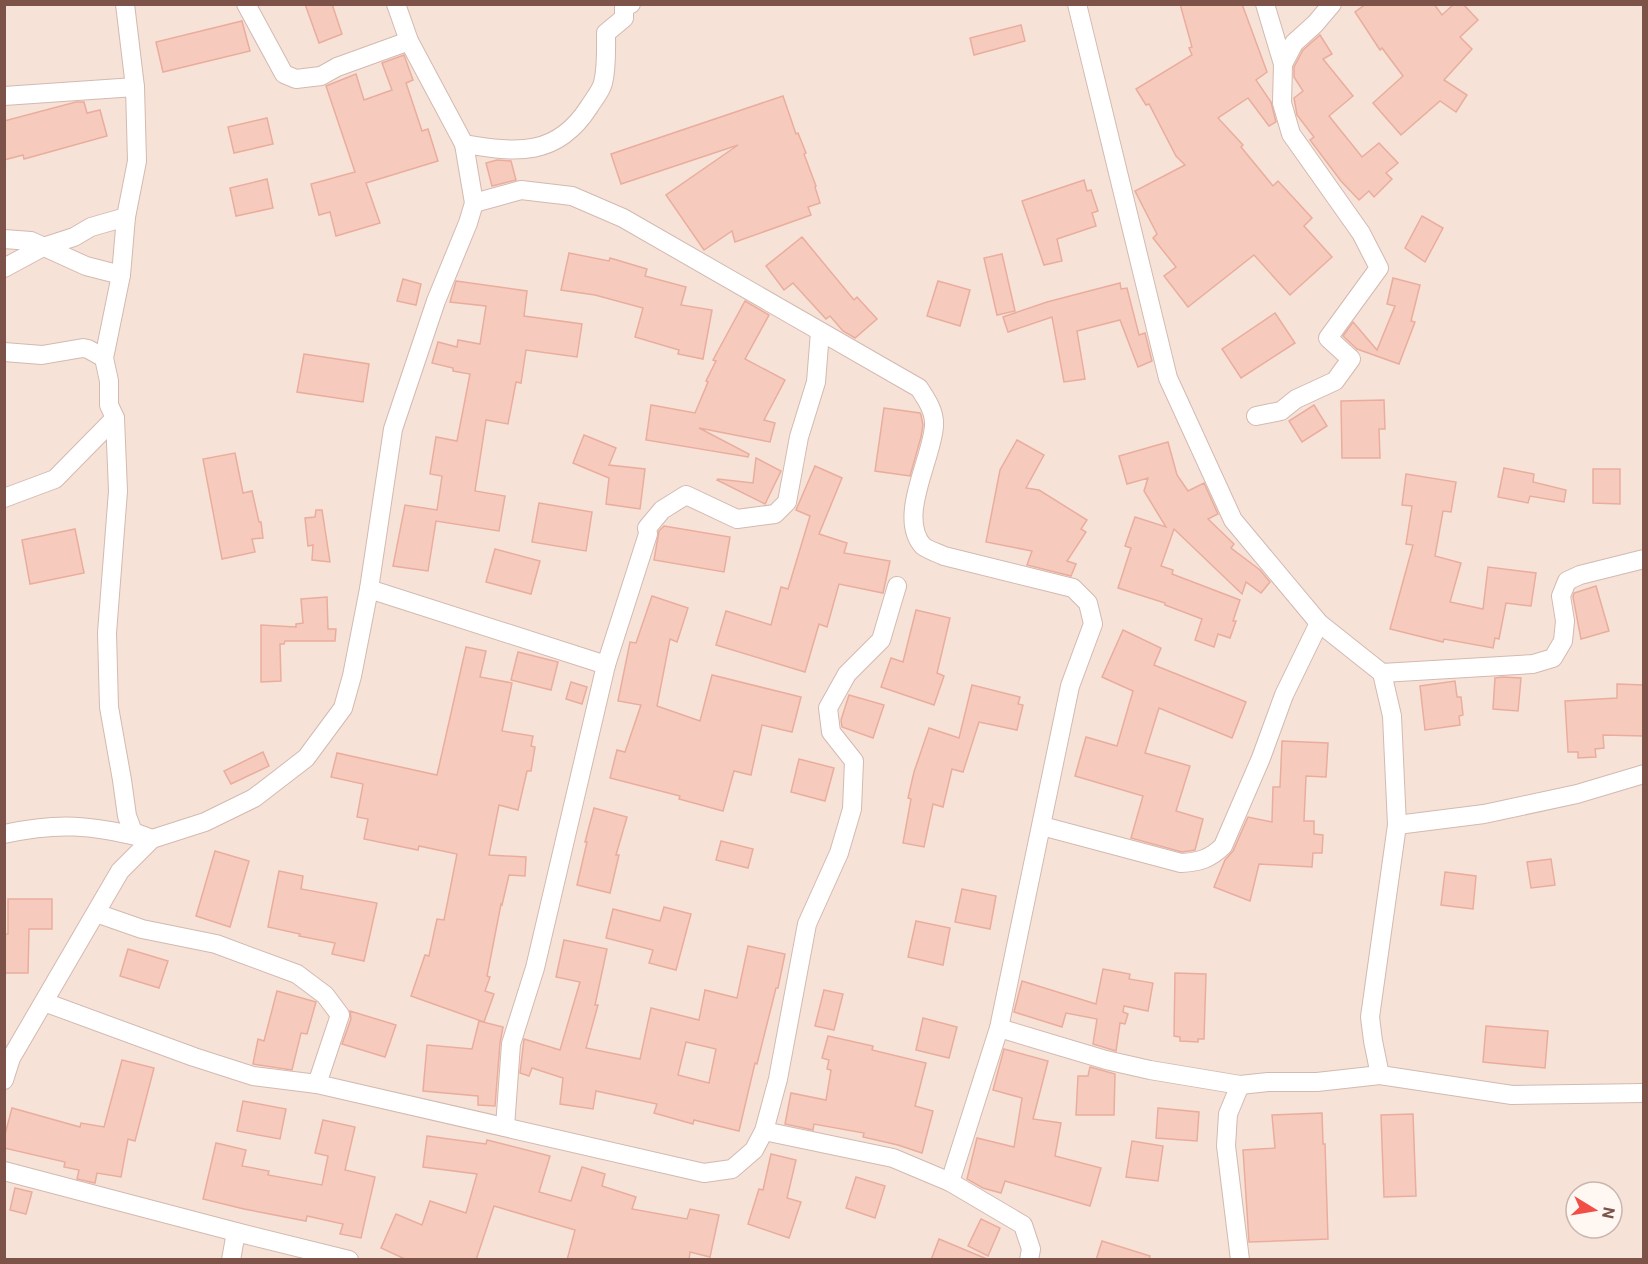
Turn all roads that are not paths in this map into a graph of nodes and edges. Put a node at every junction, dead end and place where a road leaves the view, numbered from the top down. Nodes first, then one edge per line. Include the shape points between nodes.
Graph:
1 (125, 4) edge
2 (246, 4) edge
3 (396, 4) edge
4 (631, 4) edge
5 (1077, 4) edge
6 (1266, 4) edge
7 (1332, 4) edge
8 (409, 40) junction
9 (1283, 64) junction
10 (135, 87) junction
11 (4, 96) edge
12 (464, 144) junction
13 (474, 203) junction
14 (126, 217) junction
15 (4, 239) edge
16 (43, 247) junction
17 (4, 268) edge
18 (121, 275) junction
19 (820, 332) junction
20 (4, 352) edge
21 (104, 358) junction
22 (1256, 416) dead end
23 (115, 418) junction
24 (4, 498) edge
25 (1644, 559) edge
26 (897, 586) dead end
27 (369, 589) junction
28 (1319, 623) junction
29 (606, 665) junction
30 (1382, 673) junction
31 (1644, 774) edge
32 (1397, 825) junction
33 (1042, 826) junction
34 (4, 834) edge
35 (152, 840) junction
36 (96, 913) junction
37 (45, 1002) junction
38 (999, 1028) junction
39 (1380, 1075) junction
40 (4, 1080) edge
41 (317, 1084) junction
42 (1240, 1085) junction
43 (1644, 1094) edge
44 (505, 1127) junction
45 (764, 1131) junction
46 (4, 1171) edge
47 (950, 1182) junction
48 (236, 1232) junction
49 (1034, 1256) edge
50 (231, 1260) edge
51 (349, 1260) edge
52 (1240, 1260) edge

1 - 10 street
2 - 8 street via 284,74 296,79 321,76
3 - 8 street
4 - 12 street via 624,6 624,18 606,33 603,86 584,116 561,138 531,149 497,150
5 - 28 street via 1168,378 1233,520
6 - 9 street
7 - 9 street via 1294,43
8 - 12 street
9 - 22 street via 1282,103 1291,134 1361,233 1379,268 1328,338 1351,359 1335,381 1296,399 1281,411
10 - 11 street
10 - 14 street via 137,160
12 - 13 street
13 - 19 street via 521,190 572,196 623,218
13 - 27 street via 393,429
14 - 16 street
14 - 18 street
15 - 16 street via 31,241
16 - 17 street
16 - 18 street via 86,266
18 - 21 street
19 - 29 street via 816,382 799,437 787,502 775,514 737,519 686,495 662,510 647,528
19 - 33 street via 919,388 931,405 935,425 914,510 914,530 924,547 944,556 1073,588 1088,603 1093,624 1070,686
20 - 21 street via 42,355 83,348
21 - 23 street via 109,405
23 - 24 street via 55,479
23 - 35 street via 118,491 107,633 109,707 127,816 134,832
25 - 30 street via 1567,581 1562,596 1563,641 1553,658 1533,664
26 - 45 street via 881,640 847,674 828,708 831,732 854,761 852,809 839,853 807,924 778,1079
27 - 29 street
27 - 35 street via 343,708 306,758 254,798 205,822
28 - 30 street
28 - 33 street via 1284,695 1223,846 1214,855 1200,862 1181,862
29 - 44 street via 535,968 511,1044
30 - 32 street via 1392,716
31 - 32 street via 1577,794 1484,814
32 - 39 street via 1370,1017
33 - 38 street
34 - 35 street via 61,825 100,828
35 - 36 street via 120,872
36 - 37 street
36 - 41 street via 142,929 226,948 297,974 325,995 340,1015
37 - 40 street via 11,1058
37 - 41 street via 253,1076
38 - 42 street via 1106,1060
38 - 47 street
39 - 42 street
39 - 43 street via 1512,1095
41 - 44 street
42 - 52 street via 1228,1114 1226,1146
44 - 45 street via 704,1173 732,1168 754,1150
45 - 47 street via 893,1158
46 - 48 street
47 - 49 street via 1023,1225
48 - 50 street
48 - 51 street

